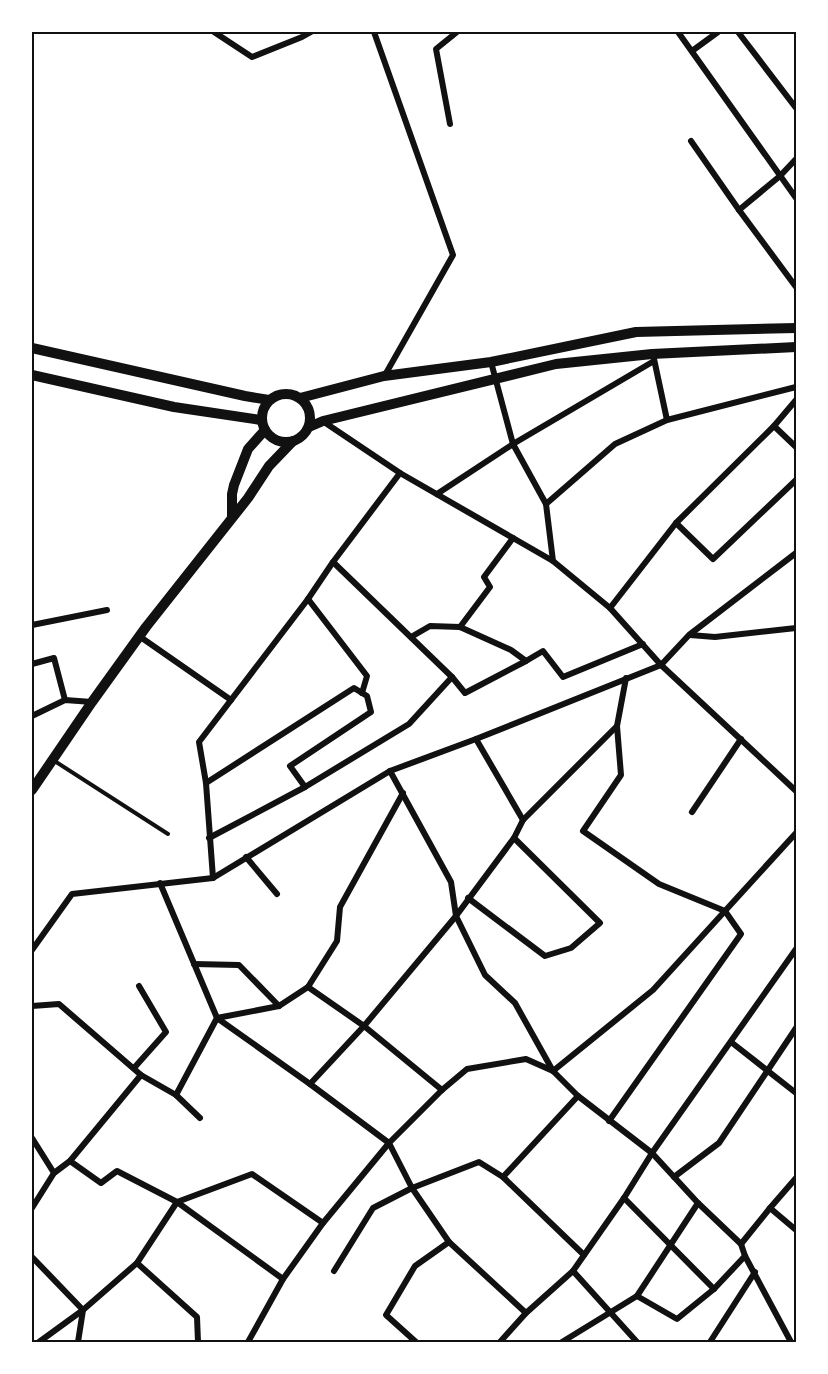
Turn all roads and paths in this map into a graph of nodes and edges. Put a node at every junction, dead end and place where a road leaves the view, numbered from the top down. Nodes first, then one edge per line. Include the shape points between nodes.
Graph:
1 (214, 32) edge
2 (311, 32) edge
3 (374, 32) edge
4 (457, 32) edge
5 (678, 32) edge
6 (718, 32) edge
7 (738, 32) edge
8 (301, 34) edge
9 (692, 51) junction
10 (796, 108) edge
11 (450, 124) dead end
12 (691, 141) dead end
13 (796, 159) edge
14 (780, 176) junction
15 (796, 198) edge
16 (739, 210) junction
17 (796, 287) edge
18 (796, 328) edge
19 (796, 347) edge
20 (32, 348) edge
21 (653, 358) junction
22 (491, 362) junction
23 (32, 375) edge
24 (384, 376) junction
25 (496, 378) junction
26 (796, 387) edge
27 (300, 398) junction
28 (269, 400) junction
29 (796, 400) edge
30 (667, 420) junction
31 (323, 421) junction
32 (263, 425) junction
33 (774, 426) junction
34 (309, 427) junction
35 (293, 441) junction
36 (513, 444) junction
37 (796, 447) edge
38 (400, 473) junction
39 (796, 480) edge
40 (437, 494) junction
41 (546, 504) junction
42 (232, 516) junction
43 (676, 522) junction
44 (513, 538) junction
45 (796, 553) edge
46 (553, 561) junction
47 (333, 562) junction
48 (308, 599) junction
49 (610, 608) junction
50 (107, 610) dead end
51 (32, 625) edge
52 (460, 627) junction
53 (796, 627) edge
54 (689, 635) junction
55 (139, 636) junction
56 (411, 637) junction
57 (643, 644) junction
58 (526, 661) junction
59 (32, 664) edge
60 (661, 665) junction
61 (452, 677) junction
62 (626, 678) junction
63 (362, 693) junction
64 (65, 699) junction
65 (231, 700) junction
66 (92, 702) junction
67 (32, 716) edge
68 (616, 726) junction
69 (476, 739) junction
70 (741, 739) junction
71 (52, 760) junction
72 (390, 771) junction
73 (206, 783) junction
74 (305, 787) junction
75 (32, 790) edge
76 (796, 792) edge
77 (403, 793) junction
78 (692, 812) dead end
79 (523, 820) junction
80 (796, 833) edge
81 (168, 834) dead end
82 (209, 838) junction
83 (514, 838) junction
84 (246, 857) junction
85 (213, 878) junction
86 (160, 883) junction
87 (277, 894) dead end
88 (468, 898) junction
89 (725, 911) junction
90 (456, 916) junction
91 (796, 949) edge
92 (32, 950) edge
93 (194, 964) junction
94 (139, 986) dead end
95 (308, 987) junction
96 (279, 1005) junction
97 (32, 1006) edge
98 (216, 1018) junction
99 (364, 1026) junction
100 (796, 1028) edge
101 (731, 1042) junction
102 (134, 1068) junction
103 (554, 1071) junction
104 (768, 1071) junction
105 (141, 1075) junction
106 (310, 1084) junction
107 (442, 1090) junction
108 (796, 1093) edge
109 (176, 1095) junction
110 (578, 1096) junction
111 (200, 1118) dead end
112 (609, 1121) junction
113 (32, 1138) edge
114 (389, 1143) junction
115 (652, 1153) junction
116 (70, 1161) junction
117 (54, 1173) junction
118 (503, 1177) junction
119 (674, 1178) junction
120 (796, 1178) edge
121 (412, 1188) junction
122 (624, 1198) junction
123 (177, 1202) junction
124 (698, 1203) junction
125 (32, 1208) edge
126 (770, 1208) junction
127 (323, 1223) junction
128 (796, 1230) edge
129 (449, 1242) junction
130 (741, 1244) junction
131 (670, 1245) junction
132 (584, 1255) junction
133 (746, 1256) junction
134 (32, 1257) edge
135 (137, 1263) junction
136 (334, 1271) dead end
137 (573, 1271) junction
138 (754, 1272) junction
139 (283, 1279) junction
140 (714, 1289) junction
141 (637, 1296) junction
142 (83, 1310) junction
143 (610, 1312) junction
144 (526, 1313) junction
145 (39, 1342) edge
146 (78, 1342) edge
147 (198, 1342) edge
148 (248, 1342) edge
149 (416, 1342) edge
150 (500, 1342) edge
151 (562, 1342) edge
152 (637, 1342) edge
153 (710, 1342) edge
154 (792, 1342) edge

1 - 8 street via 252,57
2 - 8 street
3 - 24 street via 453,255
4 - 11 street via 436,49
5 - 9 street
6 - 9 street
7 - 10 street
9 - 14 street
12 - 16 street
13 - 14 street
14 - 15 street
14 - 16 street
16 - 17 street
18 - 22 main road via 636,332
19 - 21 main road
20 - 28 main road
21 - 25 main road via 556,364
21 - 30 street
21 - 36 street
22 - 24 main road
22 - 25 street
23 - 32 main road
24 - 27 main road
25 - 31 main road
25 - 36 street
26 - 30 street
27 - 28 main road via 290,393
27 - 34 main road via 307,406
28 - 32 main road via 263,409
29 - 33 street
30 - 41 street via 615,444
31 - 34 main road
31 - 38 street
32 - 35 main road via 272,438
32 - 42 main road via 248,449 234,485
33 - 37 street
33 - 43 street
34 - 35 main road
35 - 42 main road
36 - 40 street
36 - 41 street
38 - 40 street
38 - 47 street
39 - 43 street via 713,559
40 - 44 street
41 - 46 street
42 - 55 main road
43 - 49 street
44 - 46 street
44 - 52 street via 484,577 490,587
45 - 54 street
46 - 49 street
47 - 48 street
47 - 56 street
48 - 63 street via 367,675
48 - 65 street
49 - 57 street
50 - 51 street
52 - 56 street via 430,626
52 - 58 street
53 - 54 street via 715,637
54 - 60 street
55 - 65 street
55 - 66 main road
56 - 61 street
57 - 58 street via 563,677 543,651
57 - 60 street
58 - 61 street via 465,693
59 - 64 street via 54,658
60 - 62 street
60 - 70 street
61 - 74 street via 409,724
62 - 68 street
62 - 69 street
63 - 73 street via 354,688
63 - 74 street via 367,696 371,712 290,766
64 - 66 street
64 - 67 street
65 - 73 street via 200,742
66 - 71 main road
68 - 79 street
68 - 89 street via 621,775 583,831 659,884
69 - 72 street
69 - 79 street
70 - 76 street
70 - 78 street
71 - 75 main road
71 - 81 lane
72 - 77 street
72 - 84 street
73 - 82 street
74 - 82 street
77 - 90 street via 451,882
77 - 95 street via 340,907 337,941
79 - 83 street
80 - 89 street
82 - 85 street
83 - 88 street
83 - 88 street via 600,923 571,948 545,956
84 - 85 street
84 - 87 street
85 - 86 street
86 - 92 street via 72,894
86 - 93 street
88 - 90 street
89 - 103 street via 653,990
89 - 112 street via 741,934
90 - 99 street
90 - 103 street via 485,975 515,1003
91 - 101 street
93 - 96 street via 239,965
93 - 98 street
94 - 102 street via 166,1032
95 - 96 street
95 - 99 street
96 - 98 street
97 - 102 street via 59,1004
98 - 106 street
98 - 109 street
99 - 106 street
99 - 107 street
100 - 104 street
101 - 104 street
101 - 115 street
102 - 105 street
103 - 107 street via 526,1059 467,1069
103 - 110 street
104 - 108 street
104 - 119 street via 719,1143
105 - 109 street
105 - 116 street
106 - 114 street
107 - 114 street
109 - 111 street
110 - 112 street
110 - 118 street
112 - 115 street
113 - 117 street
114 - 121 street
114 - 127 street
115 - 119 street
115 - 122 street
116 - 117 street
116 - 123 street via 101,1183 117,1171
117 - 125 street
118 - 121 street via 479,1162
118 - 132 street
119 - 124 street
120 - 126 street
121 - 129 street
121 - 136 street via 373,1208
122 - 131 street
122 - 132 street
123 - 127 street via 252,1174
123 - 135 street
123 - 139 street
124 - 130 street
124 - 131 street
126 - 128 street
126 - 130 street
127 - 139 street
129 - 144 street
129 - 149 street via 415,1266 386,1315
130 - 133 street
131 - 140 street
131 - 141 street
132 - 137 street
133 - 138 street
133 - 140 street
134 - 142 street
135 - 142 street
135 - 147 street via 197,1317
137 - 143 street
137 - 144 street
138 - 153 street
138 - 154 street
139 - 148 street
140 - 141 street via 677,1319
141 - 143 street
142 - 145 street
142 - 146 street
143 - 151 street
143 - 152 street
144 - 150 street

